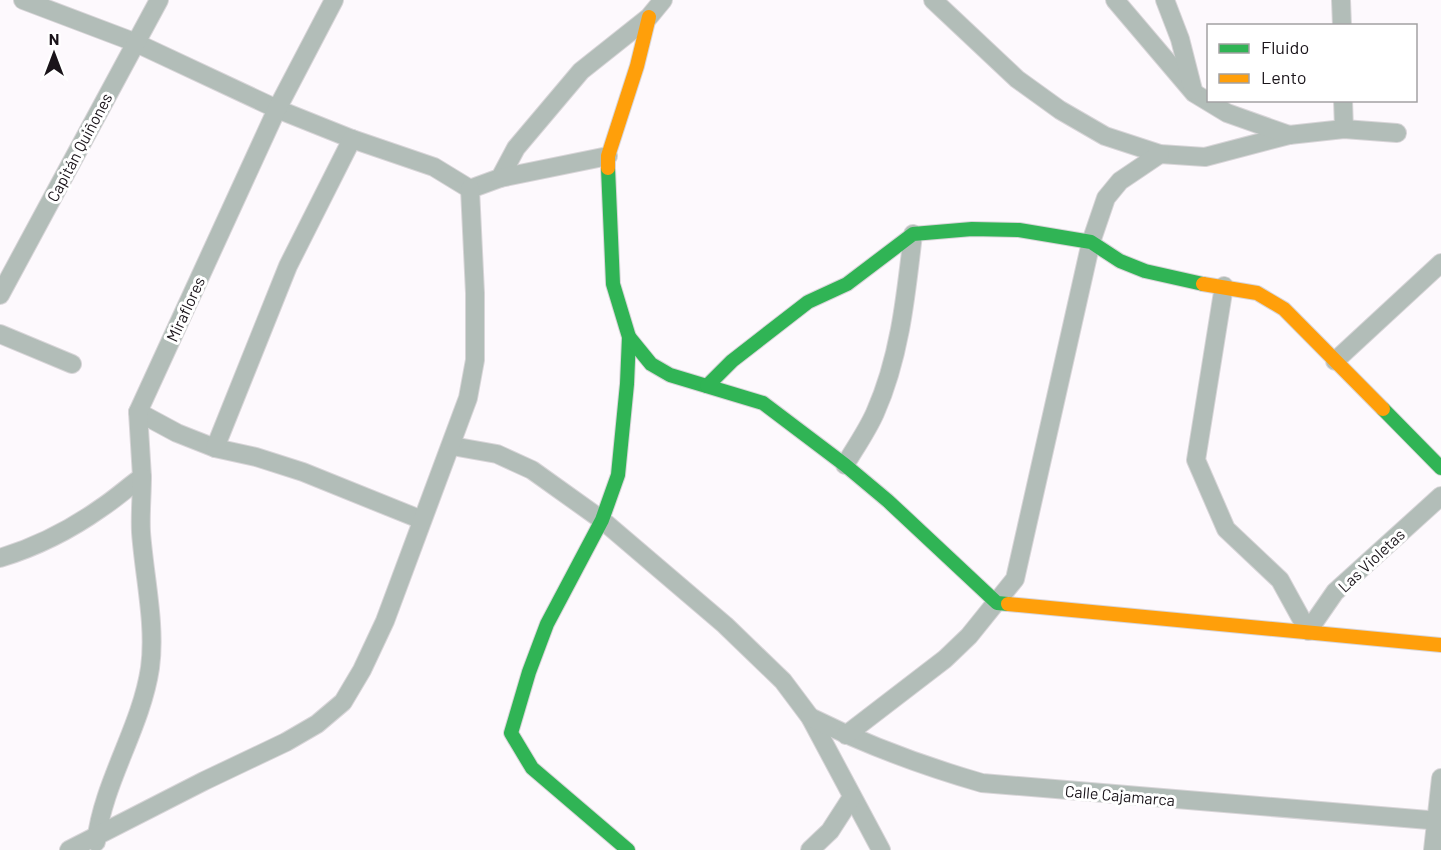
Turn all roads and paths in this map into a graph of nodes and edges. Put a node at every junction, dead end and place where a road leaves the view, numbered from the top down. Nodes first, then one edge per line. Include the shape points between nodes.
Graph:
1 (23, 0) edge
2 (159, 0) edge
3 (334, 0) edge
4 (663, 0) edge
5 (933, 0) edge
6 (1115, 0) edge
7 (1165, 0) edge
8 (1341, 0) edge
9 (650, 17) junction
10 (1342, 24) edge
11 (134, 42) junction
12 (1194, 93) junction
13 (1207, 101) edge
14 (1209, 102) edge
15 (1343, 102) edge
16 (277, 109) junction
17 (1344, 129) junction
18 (1397, 133) dead end
19 (1289, 135) junction
20 (352, 139) junction
21 (1160, 154) junction
22 (608, 156) junction
23 (500, 178) junction
24 (470, 189) junction
25 (913, 234) junction
26 (1091, 242) junction
27 (1441, 263) edge
28 (1224, 286) junction
29 (0, 295) edge
30 (0, 334) edge
31 (629, 337) junction
32 (1335, 361) junction
33 (72, 364) dead end
34 (707, 386) junction
35 (138, 412) junction
36 (452, 446) junction
37 (216, 448) junction
38 (845, 465) junction
39 (1441, 468) edge
40 (142, 477) junction
41 (1439, 502) edge
42 (422, 520) junction
43 (602, 520) junction
44 (0, 558) edge
45 (997, 603) junction
46 (1308, 631) junction
47 (1441, 645) edge
48 (810, 717) junction
49 (846, 735) junction
50 (1441, 778) edge
51 (852, 797) junction
52 (1439, 821) edge
53 (96, 843) edge
54 (69, 850) edge
55 (628, 850) edge
56 (810, 850) edge
57 (881, 850) edge
58 (1433, 850) edge

1 - 11 street
2 - 11 street, Capitán Quiñones
3 - 16 street, Miraflores
4 - 9 street
5 - 21 street via 1017,79 1060,110 1105,136
6 - 12 street
7 - 12 street
8 - 10 street
9 - 22 street
9 - 23 street via 581,71 516,148
11 - 16 street
11 - 29 street, Capitán Quiñones
12 - 13 street
14 - 19 street via 1227,113
15 - 17 street
16 - 20 street
16 - 35 street, Miraflores
17 - 18 street
17 - 19 street
19 - 21 street via 1205,157
20 - 24 street via 434,167
20 - 37 street via 288,266
21 - 26 street via 1120,181 1106,198
22 - 23 street
22 - 31 street via 613,284
23 - 24 street
24 - 36 street via 475,360 468,398
25 - 26 street via 1019,230
25 - 34 street via 847,284 808,302
25 - 38 street via 904,314 889,375 875,414
26 - 28 street via 1120,261 1145,271
26 - 45 street via 1015,579
27 - 32 street
28 - 32 street via 1257,293 1284,309
28 - 46 street via 1196,460 1226,529 1280,580
30 - 33 street
31 - 34 street via 651,364 670,375
31 - 43 street via 618,475
32 - 39 street
34 - 38 street via 763,403
35 - 37 street
35 - 40 street, Miraflores
36 - 42 street
36 - 43 street via 497,454 532,470
37 - 42 street via 303,472
38 - 45 street
40 - 44 street via 72,528
40 - 53 street, Miraflores via 141,530 150,667
41 - 46 street, Las Violetas via 1335,592
42 - 53 street via 385,621 343,702 317,724 286,742 204,781
43 - 48 street via 724,625 783,681
43 - 55 street via 547,624 511,733 532,768
45 - 46 street
45 - 49 street via 945,659
46 - 47 street
48 - 49 street, Calle Cajamarca
48 - 51 street
49 - 52 street, Calle Cajamarca via 932,769 982,783
50 - 52 street
51 - 56 street via 830,831
51 - 57 street
52 - 58 street
53 - 54 street

